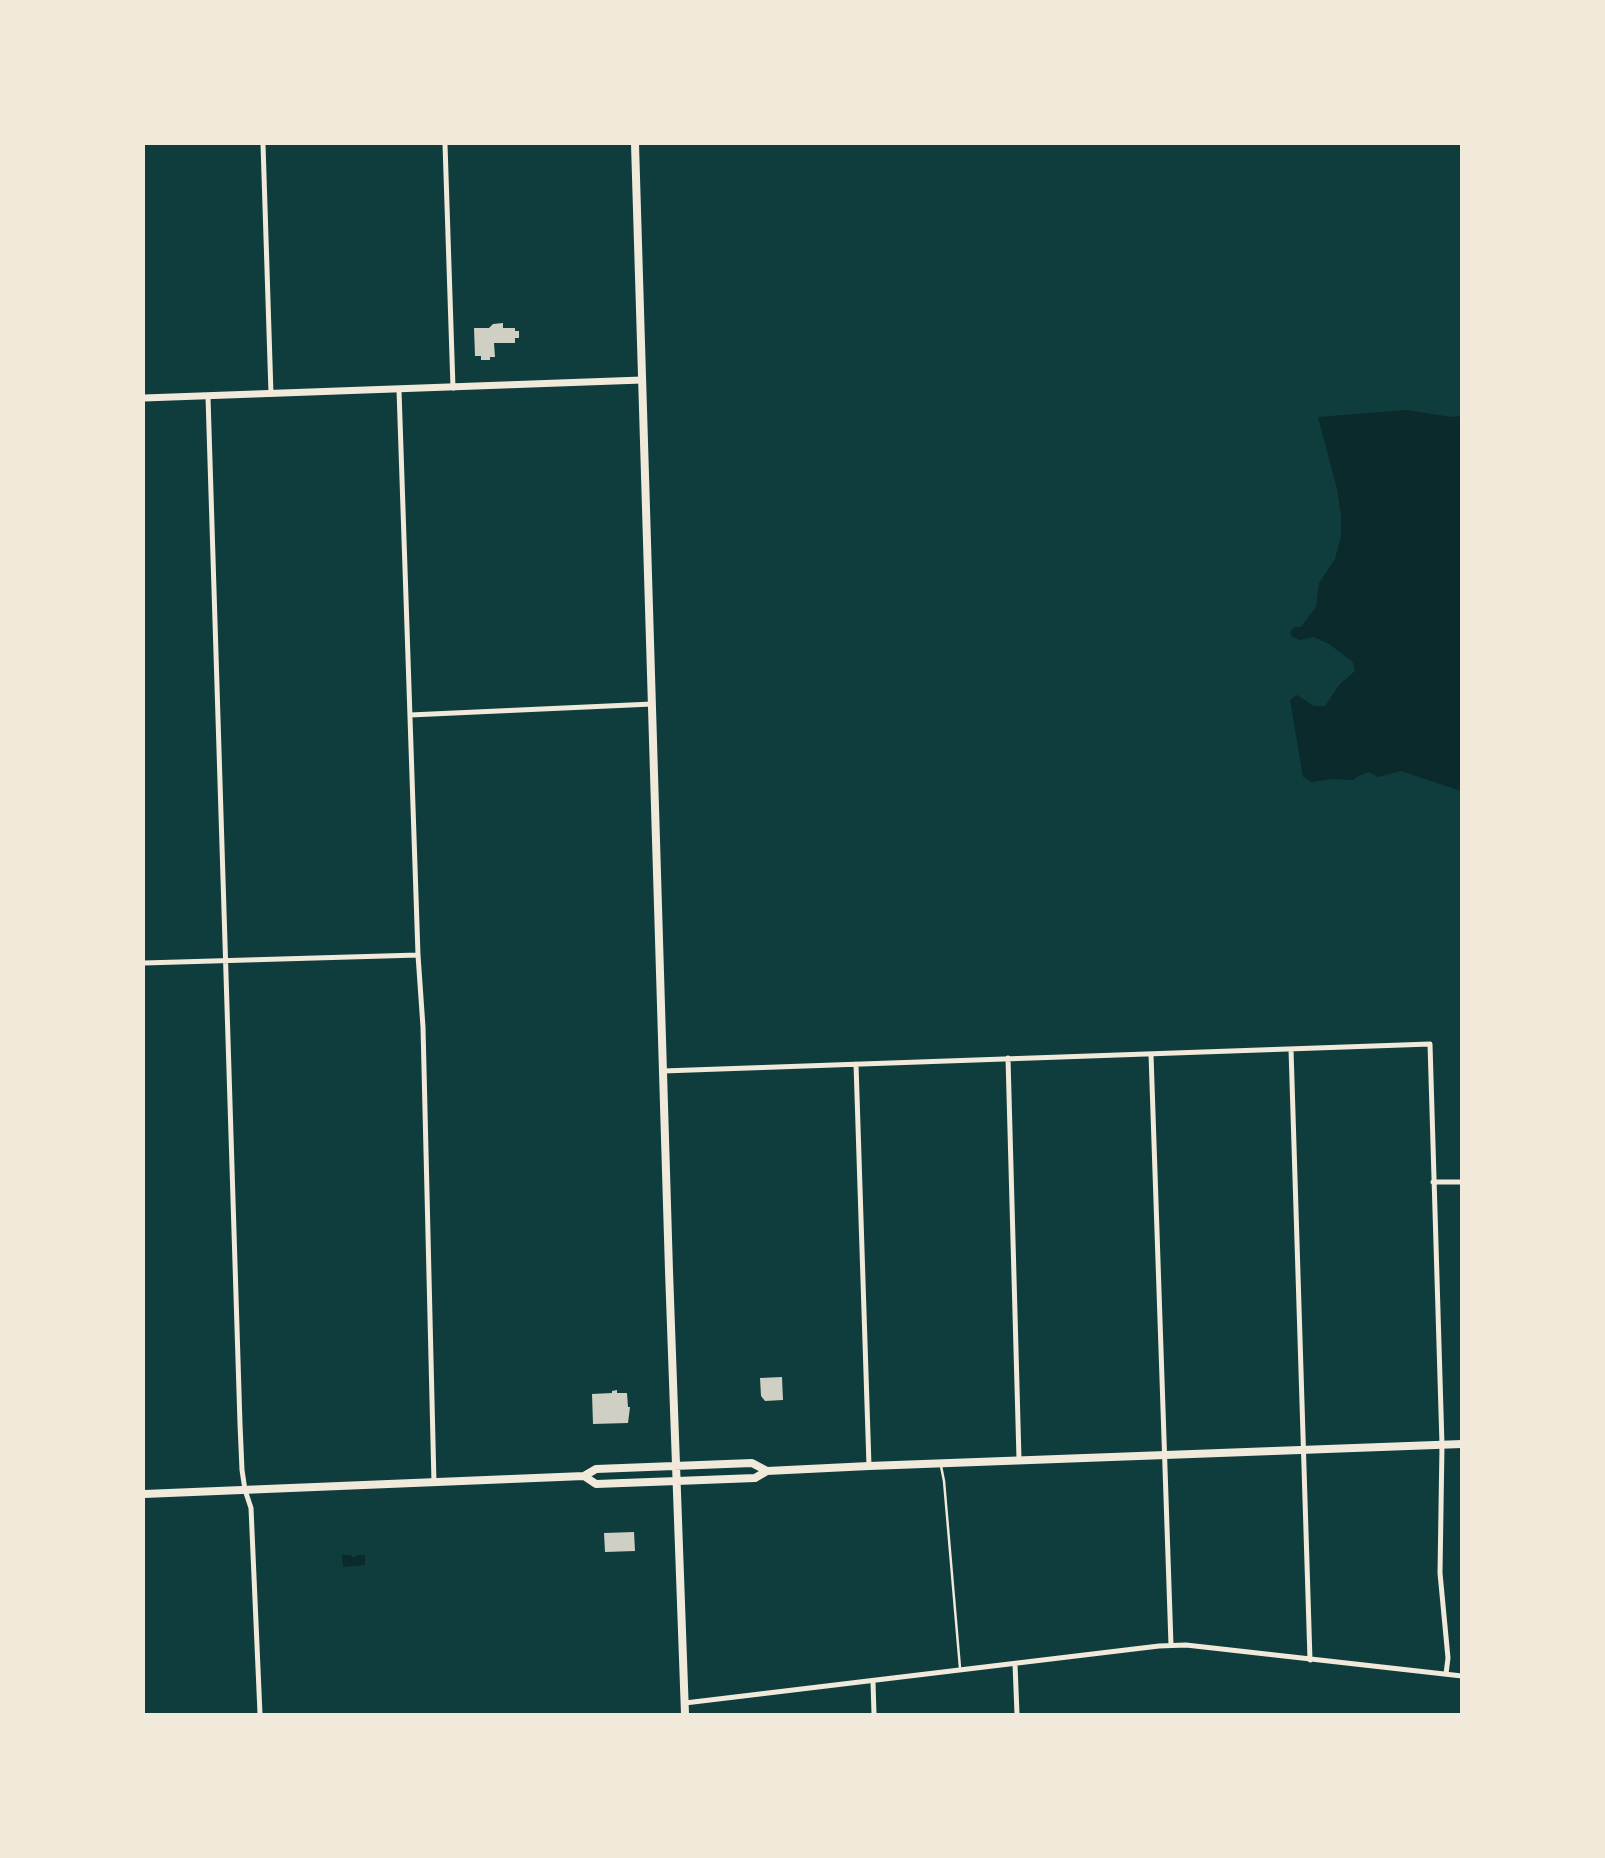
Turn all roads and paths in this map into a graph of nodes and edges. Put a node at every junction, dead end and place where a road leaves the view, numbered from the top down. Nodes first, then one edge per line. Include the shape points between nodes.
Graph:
1 (263, 144) edge
2 (445, 144) edge
3 (635, 144) edge
4 (642, 380) junction
5 (453, 388) junction
6 (399, 390) junction
7 (271, 394) junction
8 (208, 397) junction
9 (144, 398) edge
10 (652, 704) junction
11 (410, 715) junction
12 (418, 955) junction
13 (225, 960) junction
14 (144, 964) edge
15 (1291, 1049) junction
16 (1151, 1054) junction
17 (1008, 1058) junction
18 (856, 1064) junction
19 (663, 1071) junction
20 (1433, 1182) junction
21 (1461, 1182) edge
22 (1461, 1444) edge
23 (1442, 1445) junction
24 (1302, 1450) junction
25 (1165, 1454) junction
26 (1019, 1459) junction
27 (940, 1463) junction
28 (676, 1466) junction
29 (869, 1466) junction
30 (767, 1471) junction
31 (584, 1476) junction
32 (677, 1481) junction
33 (434, 1483) junction
34 (245, 1490) junction
35 (144, 1494) edge
36 (1171, 1646) junction
37 (1310, 1660) junction
38 (1015, 1664) junction
39 (960, 1672) junction
40 (1446, 1674) junction
41 (1461, 1676) edge
42 (873, 1682) junction
43 (685, 1703) junction
44 (260, 1714) edge
45 (685, 1714) edge
46 (874, 1714) edge
47 (1017, 1714) edge

1 - 7 street
2 - 5 street
3 - 4 main road
4 - 5 street
4 - 10 main road
5 - 6 street
6 - 7 street
6 - 11 street
7 - 8 street
8 - 9 street
8 - 13 street
10 - 11 street
10 - 19 main road
11 - 12 street
12 - 13 street
12 - 33 street
13 - 14 street
13 - 34 street
15 - 16 street
15 - 20 street via 1430,1044
15 - 24 street
16 - 17 street
16 - 25 street
17 - 18 street
17 - 26 street
18 - 19 street
18 - 29 street
19 - 28 main road
20 - 21 street
20 - 23 street
22 - 23 main road
23 - 24 main road
23 - 40 street via 1440,1573
24 - 25 main road
24 - 37 street
25 - 26 main road
25 - 36 street
26 - 27 main road
27 - 29 main road
27 - 39 lane
28 - 30 main road via 752,1463
28 - 31 main road via 596,1469
28 - 32 main road
29 - 30 main road
30 - 32 main road via 752,1478
31 - 32 main road via 596,1483
31 - 33 main road
32 - 43 main road
33 - 34 main road
34 - 35 main road
34 - 44 street via 251,1508
36 - 37 street
36 - 38 street
37 - 40 street
38 - 39 street
38 - 47 street
39 - 42 street
40 - 41 street
42 - 43 street
42 - 46 street
43 - 45 main road

